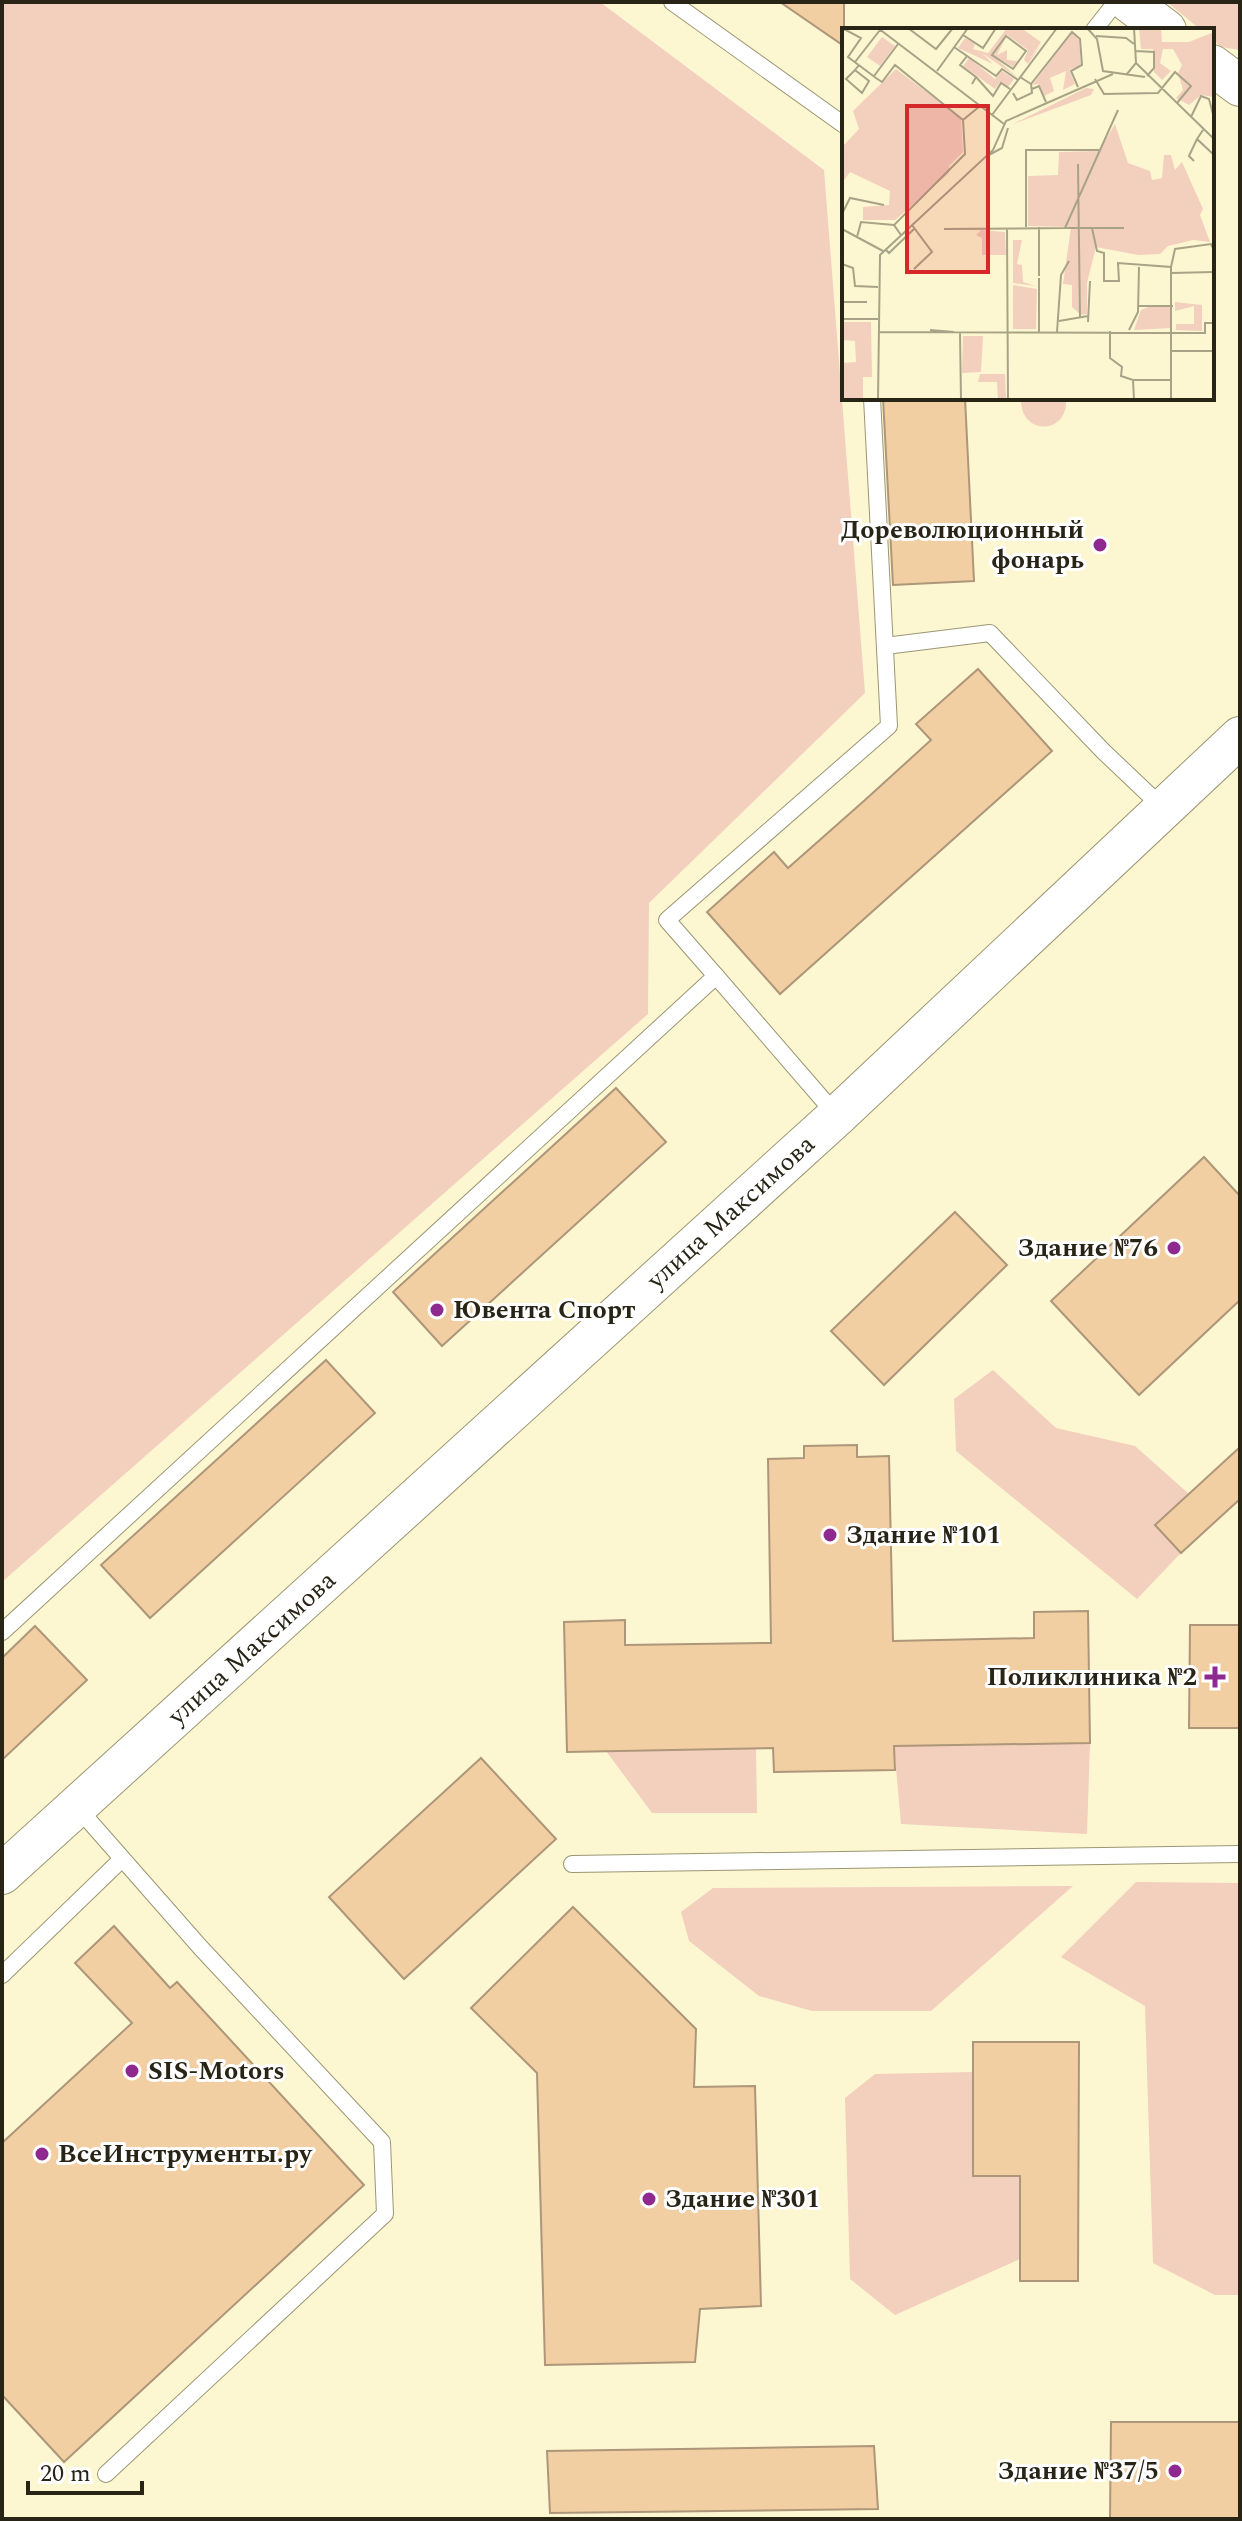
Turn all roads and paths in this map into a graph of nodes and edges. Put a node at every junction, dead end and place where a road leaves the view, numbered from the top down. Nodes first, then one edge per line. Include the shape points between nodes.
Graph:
1 (672, 2) edge
2 (1116, 2) edge
3 (1129, 2) edge
4 (1096, 28) edge
5 (1163, 28) edge
6 (1214, 66) edge
7 (1240, 86) edge
8 (842, 124) edge
9 (872, 400) edge
10 (885, 646) junction
11 (1230, 751) edge
12 (1163, 808) junction
13 (716, 976) junction
14 (837, 1116) junction
15 (2, 1632) edge
16 (77, 1807) junction
17 (1240, 1854) edge
18 (122, 1859) junction
19 (572, 1864) dead end
20 (2, 1874) edge
21 (2, 1975) edge
22 (106, 2474) dead end

1 - 8 lane
2 - 4 lane
3 - 5 street
6 - 7 street
9 - 10 lane
10 - 12 lane via 990,633
10 - 13 lane via 889,726 667,920
11 - 12 street, улица Максимова
12 - 14 street, улица Максимова
13 - 14 lane
13 - 15 lane
14 - 16 street, улица Максимова
16 - 18 lane
16 - 20 street, улица Максимова
17 - 19 lane
18 - 21 lane
18 - 22 lane via 382,2142 385,2214

